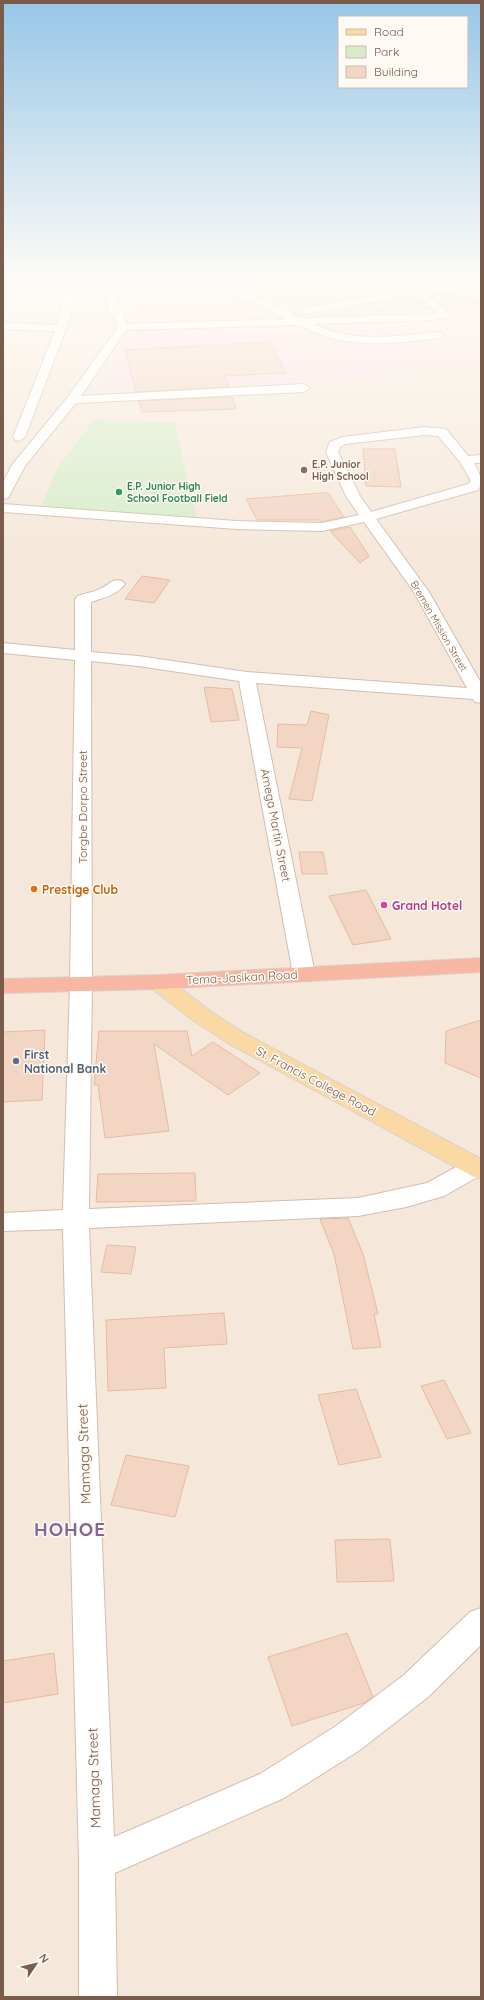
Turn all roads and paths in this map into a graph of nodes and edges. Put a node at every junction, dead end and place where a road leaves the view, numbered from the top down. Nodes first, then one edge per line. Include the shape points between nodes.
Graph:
1 (42, 373) edge
2 (91, 373) edge
3 (304, 388) dead end
4 (72, 400) junction
5 (40, 440) junction
6 (481, 459) edge
7 (465, 460) junction
8 (3, 495) edge
9 (3, 508) edge
10 (368, 517) junction
11 (117, 584) dead end
12 (3, 648) edge
13 (83, 655) junction
14 (247, 677) junction
15 (480, 696) edge
16 (481, 965) edge
17 (304, 974) junction
18 (158, 982) junction
19 (82, 984) junction
20 (3, 986) edge
21 (478, 1169) edge
22 (76, 1217) junction
23 (3, 1222) edge
24 (481, 1623) edge
25 (97, 1863) junction
26 (98, 1997) edge

1 - 5 street via 14,438
2 - 4 street
3 - 4 street
4 - 5 street
5 - 8 street via 19,465
6 - 7 street
7 - 10 street via 478,481 473,487
7 - 10 street, Bremen Mission Street via 442,432 436,431 342,441 335,445 332,452 353,496
9 - 10 street via 275,527 322,527
10 - 15 street, Bremen Mission Street via 421,592
11 - 13 street, Torgbe Dorpo Street via 108,591 83,599
12 - 13 street
13 - 14 street
13 - 19 street, Torgbe Dorpo Street
14 - 15 street
14 - 17 street, Amega Martin Street
16 - 17 highway, Tema-Jasikan Road
17 - 18 highway, Tema-Jasikan Road
18 - 19 highway, Tema-Jasikan Road
18 - 21 main road, St. Francis College Road via 236,1038
19 - 20 highway, Tema-Jasikan Road
19 - 22 street, Mamaga Street
21 - 22 street via 435,1190 358,1207
22 - 23 street
22 - 25 street, Mamaga Street
24 - 25 street via 416,1686 348,1738 272,1786
25 - 26 street, Mamaga Street

